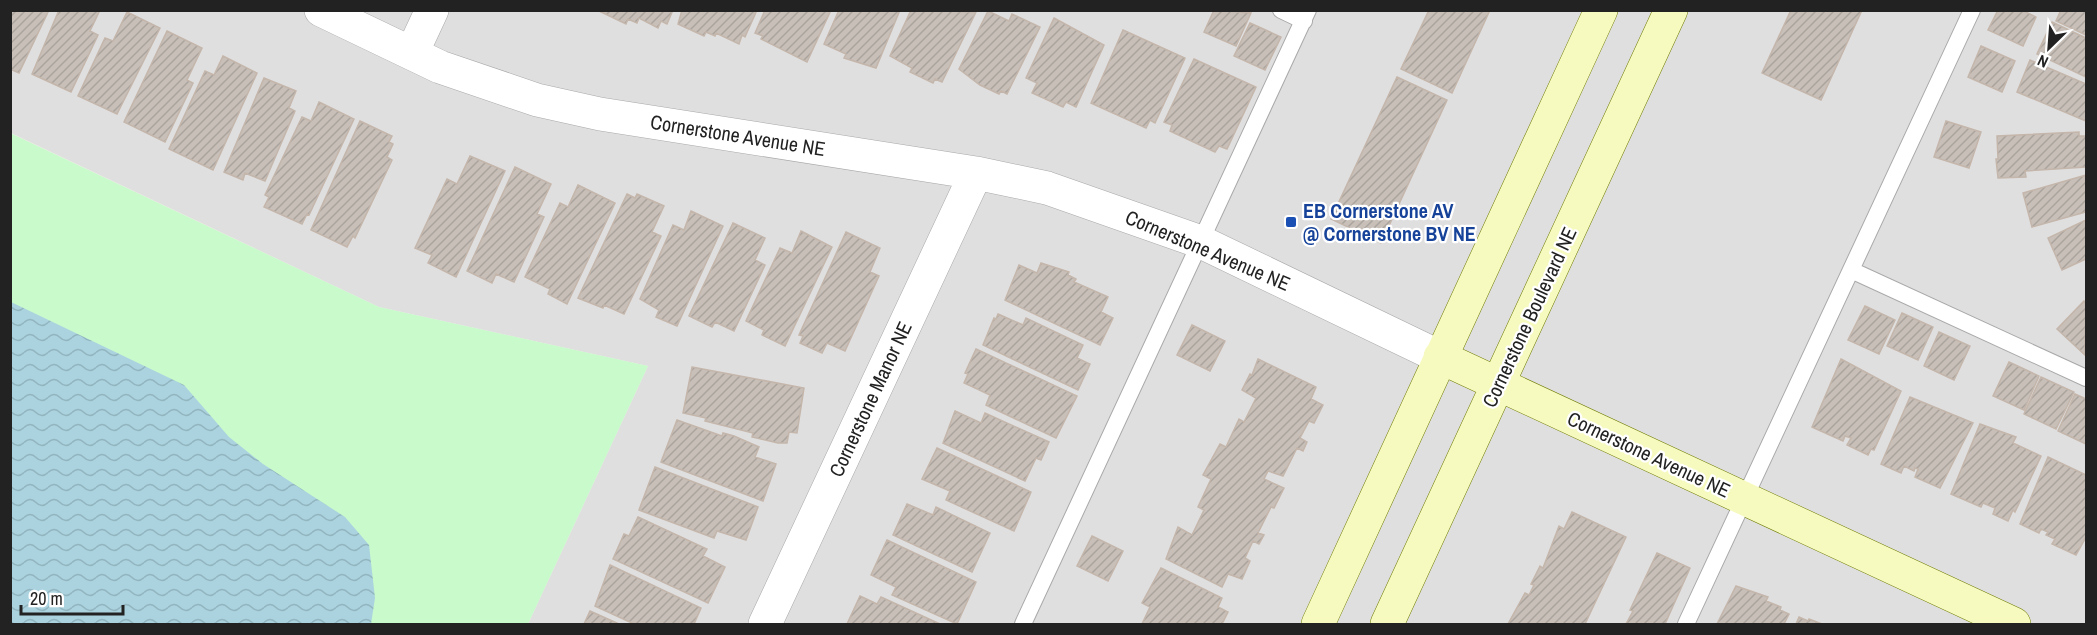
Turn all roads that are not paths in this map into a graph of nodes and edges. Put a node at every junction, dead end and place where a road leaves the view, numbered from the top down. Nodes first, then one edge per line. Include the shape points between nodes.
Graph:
1 (321, 10) edge
2 (432, 10) edge
3 (1281, 10) edge
4 (1601, 10) edge
5 (1671, 10) edge
6 (1972, 10) edge
7 (1306, 16) edge
8 (412, 53) junction
9 (976, 173) junction
10 (1201, 242) junction
11 (1851, 270) junction
12 (1440, 357) junction
13 (2086, 378) edge
14 (1498, 384) junction
15 (1744, 499) junction
16 (765, 624) edge
17 (1023, 624) edge
18 (1318, 624) edge
19 (1387, 624) edge
20 (1686, 624) edge
21 (2014, 624) edge

1 - 8 street, Cornerstone Avenue NE
2 - 8 street
3 - 7 lane
4 - 12 street
5 - 14 street, Cornerstone Boulevard NE
6 - 11 lane
7 - 10 lane
8 - 9 street, Cornerstone Avenue NE via 440,67 537,100 600,114
9 - 10 street, Cornerstone Avenue NE via 1047,188
9 - 16 street, Cornerstone Manor NE
10 - 12 street, Cornerstone Avenue NE
10 - 17 lane
11 - 13 lane
11 - 15 lane
12 - 14 street, Cornerstone Avenue NE
12 - 18 street
14 - 15 street, Cornerstone Avenue NE
14 - 19 street, Cornerstone Boulevard NE
15 - 20 lane
15 - 21 street, Cornerstone Avenue NE

